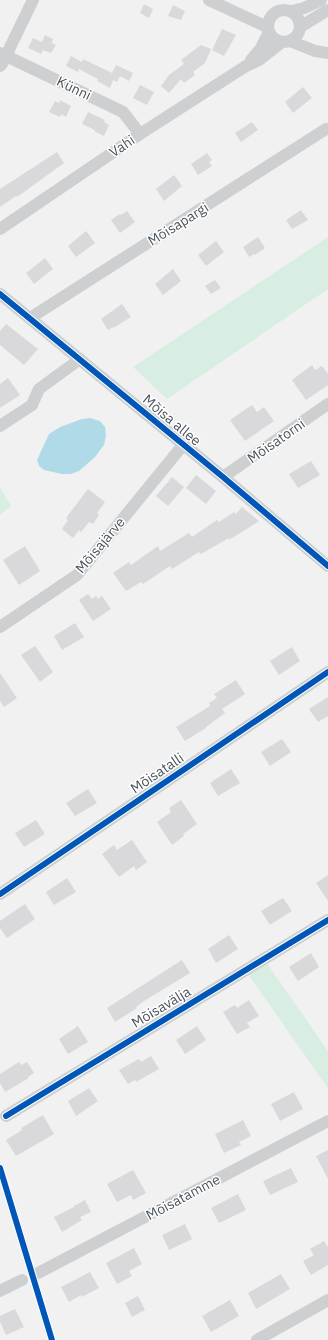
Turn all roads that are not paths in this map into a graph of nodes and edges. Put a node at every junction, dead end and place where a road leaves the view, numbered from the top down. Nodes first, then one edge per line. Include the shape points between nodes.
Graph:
1 (33, 0) edge
2 (209, 0) edge
3 (321, 0) edge
4 (276, 6) edge
5 (290, 6) edge
6 (328, 10) edge
7 (300, 28) junction
8 (268, 29) junction
9 (286, 42) junction
10 (328, 52) edge
11 (2, 58) edge
12 (246, 66) junction
13 (326, 129) dead end
14 (140, 134) junction
15 (0, 229) edge
16 (0, 294) edge
17 (30, 318) junction
18 (80, 359) junction
19 (328, 404) edge
20 (0, 426) edge
21 (183, 445) junction
22 (223, 477) junction
23 (328, 566) edge
24 (0, 627) edge
25 (328, 672) edge
26 (0, 894) edge
27 (328, 920) edge
28 (6, 1116) dead end
29 (328, 1122) edge
30 (38, 1272) dead end
31 (22, 1280) dead end
32 (0, 1291) edge
33 (328, 1300) edge
34 (257, 1340) edge

1 - 11 street
2 - 8 street
3 - 5 street via 304,8
4 - 5 street via 284,9
4 - 8 street via 268,21
5 - 7 street via 298,18
6 - 7 street
7 - 9 street via 298,35
7 - 10 street via 305,37
8 - 9 street via 276,40
8 - 12 street, Vahi via 261,48
9 - 10 street
9 - 12 street, Vahi
11 - 14 street, Künni via 123,112
12 - 14 street, Vahi
13 - 17 street, Mõisapargi
14 - 15 street, Vahi
16 - 17 street, Mõisa allee
17 - 18 street, Mõisa allee
18 - 20 street via 39,389 32,405
18 - 21 street, Mõisa allee
19 - 22 street, Mõisatorni
21 - 22 street, Mõisa allee
21 - 24 street, Mõisajärve via 77,575
22 - 23 street, Mõisa allee
25 - 26 street, Mõisatalli
27 - 28 street, Mõisavälja
29 - 30 street, Mõisatamme
31 - 32 street
33 - 34 street

